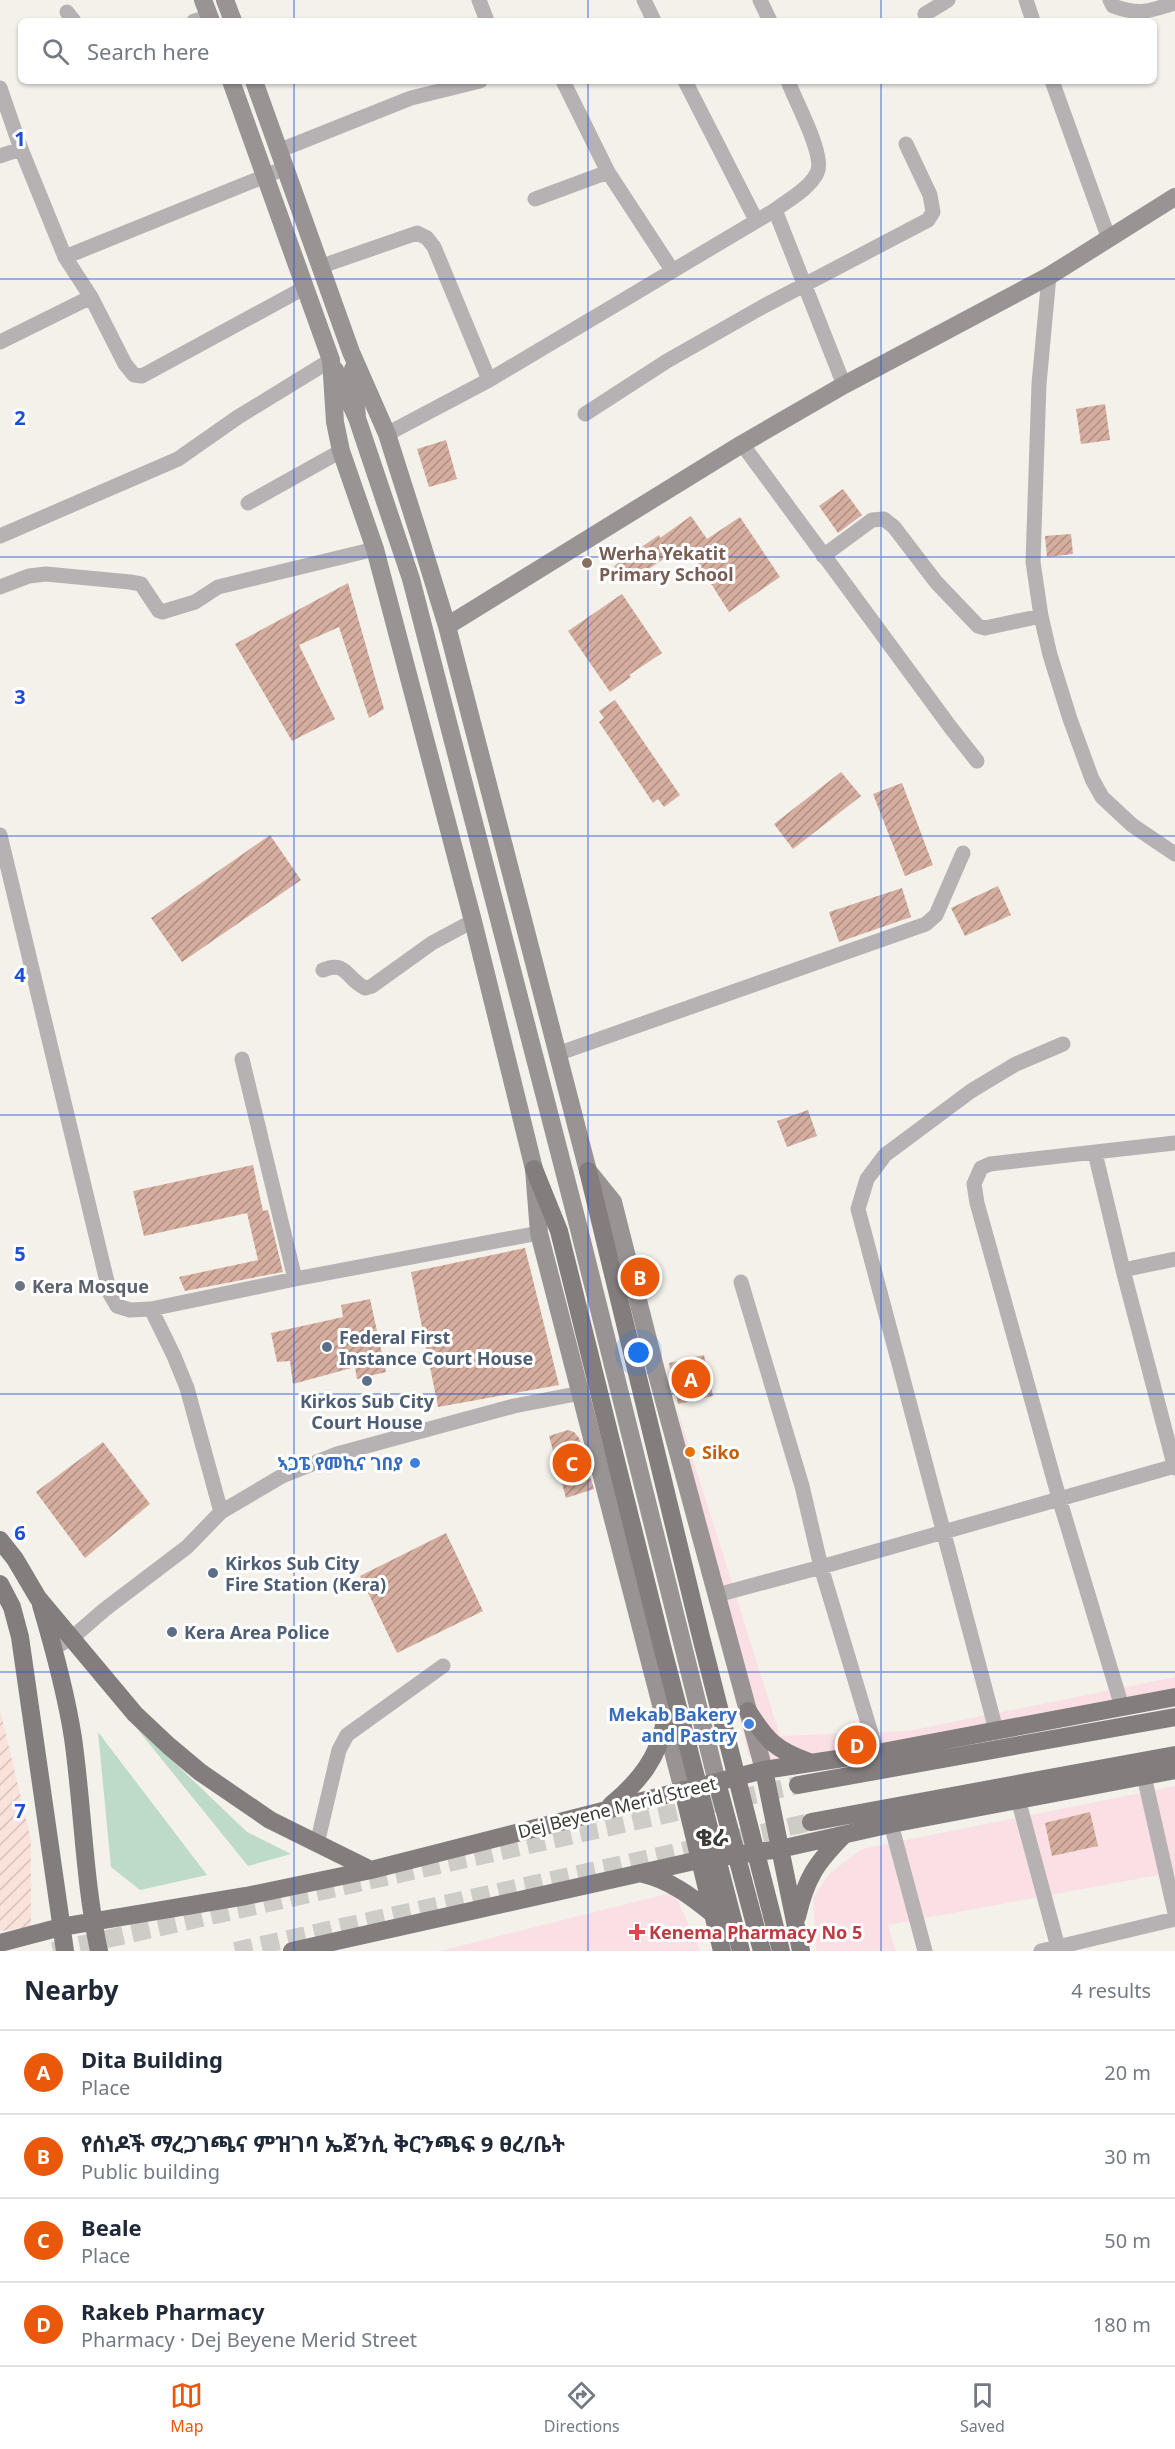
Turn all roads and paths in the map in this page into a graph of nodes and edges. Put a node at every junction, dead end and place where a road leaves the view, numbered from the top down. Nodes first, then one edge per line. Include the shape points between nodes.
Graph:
1 (225, 0) edge
2 (479, 0) edge
3 (644, 0) edge
4 (760, 0) edge
5 (948, 0) edge
6 (1026, 0) edge
7 (1110, 0) edge
8 (1175, 3) edge
9 (925, 14) dead end
10 (232, 18) edge
11 (486, 18) edge
12 (653, 18) edge
13 (769, 18) edge
14 (1032, 18) edge
15 (232, 84) edge
16 (255, 84) edge
17 (468, 84) edge
18 (564, 84) edge
19 (687, 84) edge
20 (789, 84) edge
21 (1053, 84) edge
22 (0, 88) edge
23 (906, 144) dead end
24 (21, 149) junction
25 (0, 156) edge
26 (281, 160) junction
27 (608, 172) junction
28 (263, 175) junction
29 (1175, 197) edge
30 (535, 200) dead end
31 (775, 210) junction
32 (756, 220) junction
33 (1109, 239) junction
34 (65, 257) junction
35 (322, 266) junction
36 (672, 270) junction
37 (1049, 276) junction
38 (804, 285) junction
39 (304, 288) junction
40 (91, 297) junction
41 (0, 342) edge
42 (351, 352) junction
43 (331, 360) junction
44 (489, 380) junction
45 (844, 385) junction
46 (585, 414) dead end
47 (357, 418) junction
48 (387, 434) junction
49 (742, 444) junction
50 (341, 451) junction
51 (248, 503) dead end
52 (0, 536) edge
53 (375, 549) junction
54 (824, 556) junction
55 (0, 587) edge
56 (1041, 616) junction
57 (447, 626) junction
58 (977, 761) dead end
59 (0, 835) edge
60 (963, 853) dead end
61 (1175, 854) edge
62 (2, 855) edge
63 (473, 921) junction
64 (323, 970) dead end
65 (1063, 1044) dead end
66 (557, 1054) junction
67 (242, 1059) dead end
68 (1175, 1143) edge
69 (1095, 1153) junction
70 (534, 1169) junction
71 (588, 1171) junction
72 (539, 1233) junction
73 (1175, 1259) edge
74 (1123, 1270) junction
75 (296, 1279) junction
76 (741, 1282) dead end
77 (151, 1309) junction
78 (581, 1393) junction
79 (1175, 1466) edge
80 (1059, 1498) junction
81 (221, 1512) junction
82 (944, 1531) junction
83 (0, 1540) edge
84 (821, 1568) junction
85 (0, 1584) edge
86 (717, 1595) junction
87 (38, 1598) junction
88 (73, 1637) junction
89 (21, 1646) junction
90 (54, 1648) junction
91 (443, 1666) dead end
92 (1175, 1697) edge
93 (1122, 1707) junction
94 (748, 1711) junction
95 (1175, 1717) edge
96 (665, 1721) junction
97 (996, 1730) junction
98 (877, 1753) junction
99 (1175, 1755) edge
100 (809, 1762) junction
101 (764, 1770) junction
102 (1175, 1770) edge
103 (1144, 1776) junction
104 (717, 1782) junction
105 (798, 1785) tunnel mouth
106 (683, 1790) junction
107 (1018, 1799) junction
108 (605, 1810) junction
109 (811, 1822) tunnel mouth
110 (891, 1824) junction
111 (844, 1835) junction
112 (317, 1844) junction
113 (780, 1849) junction
114 (736, 1855) junction
115 (699, 1860) junction
116 (371, 1870) junction
117 (639, 1873) junction
118 (1175, 1913) edge
119 (713, 1914) junction
120 (1175, 1919) edge
121 (92, 1921) junction
122 (795, 1925) junction
123 (61, 1927) junction
124 (0, 1943) edge
125 (781, 1948) edge
126 (1059, 1949) edge
127 (65, 1951) edge
128 (99, 1951) edge
129 (292, 1951) edge
130 (723, 1951) edge
131 (741, 1951) edge
132 (762, 1951) edge
133 (801, 1951) edge
134 (925, 1951) edge
135 (1041, 1951) edge

1 - 10 main road
2 - 11 street
3 - 12 street
4 - 13 street
5 - 9 street
6 - 14 street
7 - 8 street via 1113,6 1132,13
15 - 28 main road
16 - 26 main road
17 - 26 street via 411,98
18 - 27 street
19 - 32 street
20 - 31 street via 819,156 818,172
21 - 33 street
22 - 24 street
23 - 38 street via 930,195 933,212 928,220
24 - 25 street
24 - 34 street
26 - 28 street
26 - 35 main road
27 - 30 street
27 - 36 street
28 - 34 street
28 - 39 main road
29 - 33 main road
31 - 32 street
31 - 38 street
32 - 36 street
33 - 37 main road
34 - 40 street
35 - 42 main road
35 - 44 street via 417,233 428,238
36 - 44 street
37 - 45 main road
37 - 56 street via 1039,384 1033,562
38 - 45 street
38 - 46 street via 667,361
39 - 40 street via 142,376 134,375 125,364
39 - 43 main road
40 - 41 street
42 - 47 main road
42 - 48 main road
43 - 47 main road
43 - 50 main road
43 - 52 street via 178,459
44 - 48 street
45 - 49 main road
47 - 104 main road via 416,601 581,1236
48 - 57 main road
49 - 54 street
49 - 57 main road
50 - 51 street
50 - 53 main road
53 - 55 street via 218,587 195,602 162,612 141,584 130,582 46,574
53 - 63 main road
54 - 56 street via 873,520 884,519 978,626 985,628
54 - 58 street
56 - 61 street via 1063,698 1102,797 1132,825
57 - 66 main road
59 - 62 street
60 - 66 street via 936,915 926,924
62 - 77 street via 110,1294 117,1306
63 - 64 street via 432,943 372,986 358,984 340,966
63 - 70 main road
65 - 82 street via 1016,1064 970,1092 885,1155 867,1179 858,1209
66 - 71 main road
67 - 75 street
68 - 69 street
69 - 74 street
69 - 80 street via 990,1164 981,1168 974,1184
70 - 72 main road
70 - 131 main road via 559,1231
71 - 86 main road via 613,1202
71 - 125 main road via 714,1693
72 - 75 street
72 - 78 main road
73 - 74 street
74 - 79 street
75 - 77 street
76 - 84 street via 802,1486
77 - 81 street via 187,1388
78 - 81 street via 514,1406 337,1454 282,1476
78 - 96 main road
79 - 80 street
80 - 82 street
80 - 93 street
81 - 88 street via 187,1547
82 - 84 street
82 - 97 street
83 - 87 main road
84 - 86 street
84 - 98 street
85 - 89 main road via 12,1607
86 - 94 main road
87 - 88 main road
87 - 90 main road
88 - 90 street
88 - 112 main road via 139,1718 169,1746 270,1820
89 - 90 main road
89 - 123 main road
90 - 121 main road via 73,1737
91 - 112 street via 347,1735 339,1750
92 - 93 main road, Dej Beyene Merid Street
93 - 97 main road, Dej Beyene Merid Street
94 - 100 main road via 781,1750
94 - 101 main road
95 - 105 main road
96 - 106 main road
96 - 108 main road via 662,1741 653,1758 628,1791
97 - 98 main road, Dej Beyene Merid Street
98 - 100 main road, Dej Beyene Merid Street
99 - 109 main road
100 - 101 main road, Dej Beyene Merid Street
101 - 104 main road, Dej Beyene Merid Street
101 - 113 main road
102 - 103 main road
103 - 107 main road
103 - 118 street
104 - 106 main road, Dej Beyene Merid Street
104 - 114 main road
106 - 108 main road, Dej Beyene Merid Street
106 - 115 main road
107 - 110 main road
107 - 126 street
108 - 116 main road, Dej Beyene Merid Street
110 - 111 main road
110 - 134 street
111 - 113 main road
111 - 122 main road via 808,1878
112 - 116 main road
113 - 114 main road
113 - 122 main road
114 - 115 main road
114 - 132 main road
115 - 117 main road
115 - 119 main road
116 - 121 main road, Dej Beyene Merid Street via 246,1896
117 - 119 main road via 668,1883
117 - 129 main road
119 - 130 main road
120 - 126 street
121 - 123 main road, Dej Beyene Merid Street
121 - 128 main road
122 - 133 main road
123 - 124 main road, Dej Beyene Merid Street
123 - 127 main road
126 - 135 street

